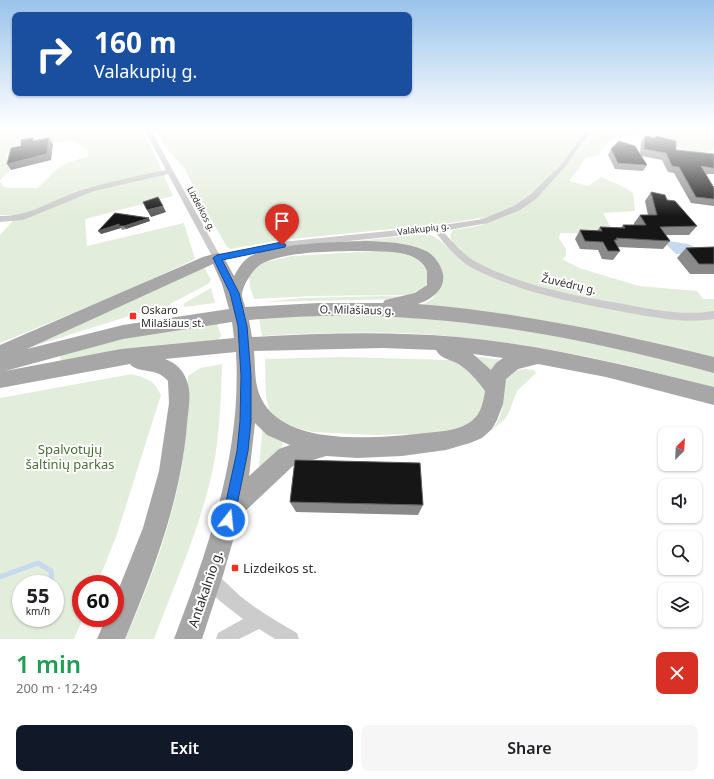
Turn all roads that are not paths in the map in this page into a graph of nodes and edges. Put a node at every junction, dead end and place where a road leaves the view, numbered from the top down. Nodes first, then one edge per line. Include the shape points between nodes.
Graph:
1 (162, 157) edge
2 (569, 157) edge
3 (170, 171) junction
4 (0, 219) edge
5 (437, 228) junction
6 (332, 239) junction
7 (293, 251) junction
8 (217, 258) junction
9 (235, 293) junction
10 (370, 308) junction
11 (714, 315) edge
12 (420, 342) junction
13 (0, 353) edge
14 (537, 356) junction
15 (122, 357) junction
16 (0, 364) edge
17 (714, 365) edge
18 (0, 380) edge
19 (494, 389) junction
20 (247, 390) junction
21 (714, 396) edge
22 (326, 445) junction
23 (232, 508) junction
24 (209, 578) junction
25 (259, 621) junction
26 (111, 639) edge
27 (188, 639) edge
28 (224, 639) edge
29 (291, 639) edge

1 - 3 street, Lizdeikos g.
2 - 5 street, Valakupių g. via 534,197 517,208 485,221
3 - 4 street via 79,193 20,218
3 - 8 street, Lizdeikos g.
5 - 6 street, Valakupių g.
5 - 11 street, Žuvėdrų g. via 455,251 474,264 515,283 674,317 697,318
6 - 7 street
6 - 8 street, Valakupių g. via 282,245
7 - 9 main road via 258,260 248,266
7 - 10 main road via 394,247 422,255 434,268 435,284 431,291 419,298
8 - 9 main road, Antakalnio g.
8 - 13 main road
9 - 20 main road, Antakalnio g. via 243,326
10 - 16 main road, O. Milašiaus g. via 267,312 164,324 94,339
10 - 17 main road, O. Milašiaus g. via 488,318 555,329 609,339
12 - 14 main road
12 - 15 main road via 301,341
12 - 19 main road via 466,357 478,367
14 - 19 main road via 511,363 502,369
14 - 21 main road via 639,376
15 - 18 main road
15 - 26 main road via 164,367 174,374 180,394 172,466 161,510 143,562
19 - 22 main road via 495,400 486,423 474,432 456,439 397,445
20 - 22 main road via 258,414 270,424 282,431
20 - 23 main road, Antakalnio g. via 243,451
22 - 23 main road via 287,457
23 - 24 main road, Antakalnio g.
24 - 25 street via 222,593
24 - 27 main road, Antakalnio g.
25 - 28 street
25 - 29 street

